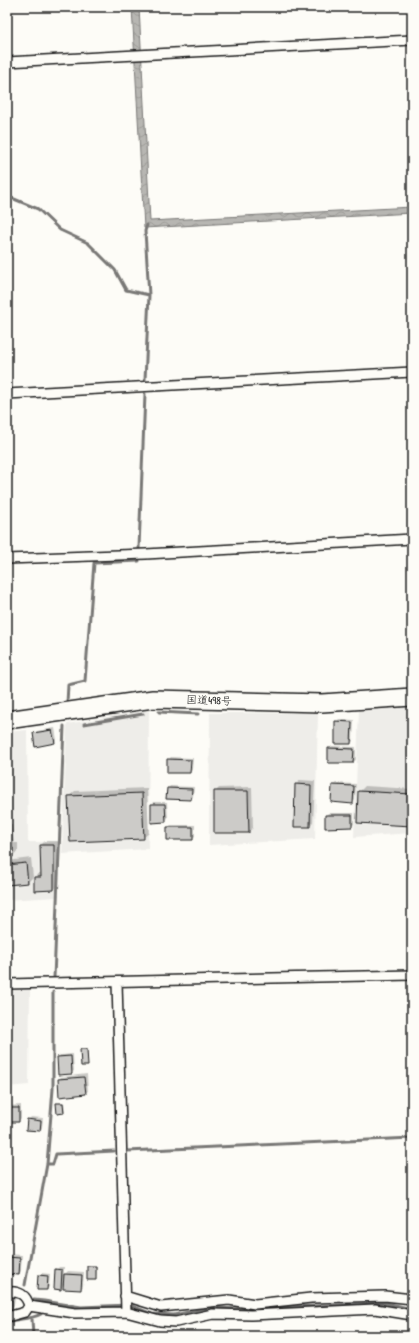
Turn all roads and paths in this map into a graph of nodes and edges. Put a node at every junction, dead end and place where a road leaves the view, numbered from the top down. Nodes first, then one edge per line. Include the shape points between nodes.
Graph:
1 (412, 40) edge
2 (7, 62) edge
3 (412, 372) edge
4 (7, 394) edge
5 (412, 538) edge
6 (7, 559) edge
7 (412, 697) edge
8 (7, 720) edge
9 (412, 975) edge
10 (118, 982) junction
11 (7, 984) edge
12 (7, 1292) edge
13 (125, 1296) junction
14 (412, 1299) edge
15 (29, 1306) junction
16 (126, 1312) junction
17 (412, 1315) edge
18 (7, 1317) edge

1 - 2 street
3 - 4 street
5 - 6 street
7 - 8 highway, 国道498号 via 322,703 153,699
9 - 10 street
10 - 11 street
10 - 13 street
12 - 15 street via 20,1293 27,1298
13 - 14 street via 161,1307 229,1300 255,1304 311,1298 385,1296
13 - 16 street
15 - 16 street via 75,1313
15 - 18 street via 25,1312
16 - 17 street via 160,1321 176,1322 213,1314 251,1315 375,1309

